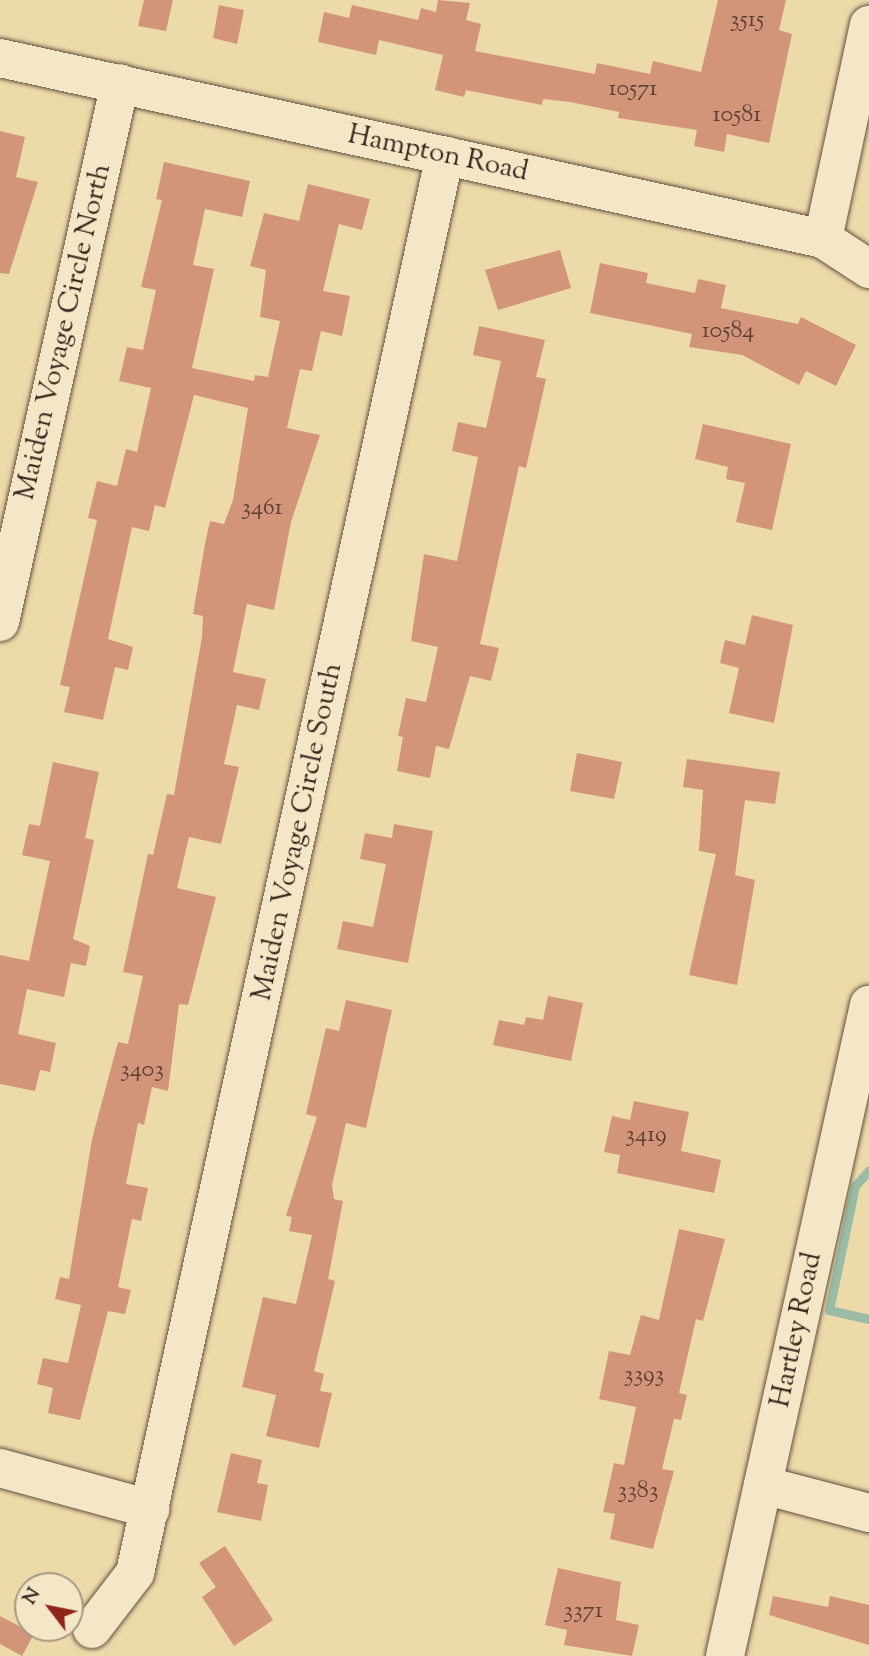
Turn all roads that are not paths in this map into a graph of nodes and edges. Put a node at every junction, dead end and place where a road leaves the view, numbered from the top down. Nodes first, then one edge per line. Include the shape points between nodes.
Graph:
1 (869, 25) edge
2 (0, 58) edge
3 (120, 83) junction
4 (445, 155) junction
5 (823, 239) junction
6 (869, 269) edge
7 (0, 622) edge
8 (869, 1005) edge
9 (855, 1129) edge
10 (0, 1468) edge
11 (763, 1485) junction
12 (150, 1509) junction
13 (869, 1513) edge
14 (92, 1629) dead end
15 (725, 1656) edge

1 - 5 street
2 - 3 street, Hampton Road
3 - 4 street, Hampton Road
3 - 7 street, Maiden Voyage Circle North
4 - 5 street, Hampton Road
4 - 12 street, Maiden Voyage Circle South
5 - 6 street, Hampton Road
8 - 9 street, Hartley Road
9 - 11 street, Hartley Road
10 - 12 street
11 - 13 street
11 - 15 street, Hartley Road
12 - 14 street, Maiden Voyage Circle South via 135,1573

